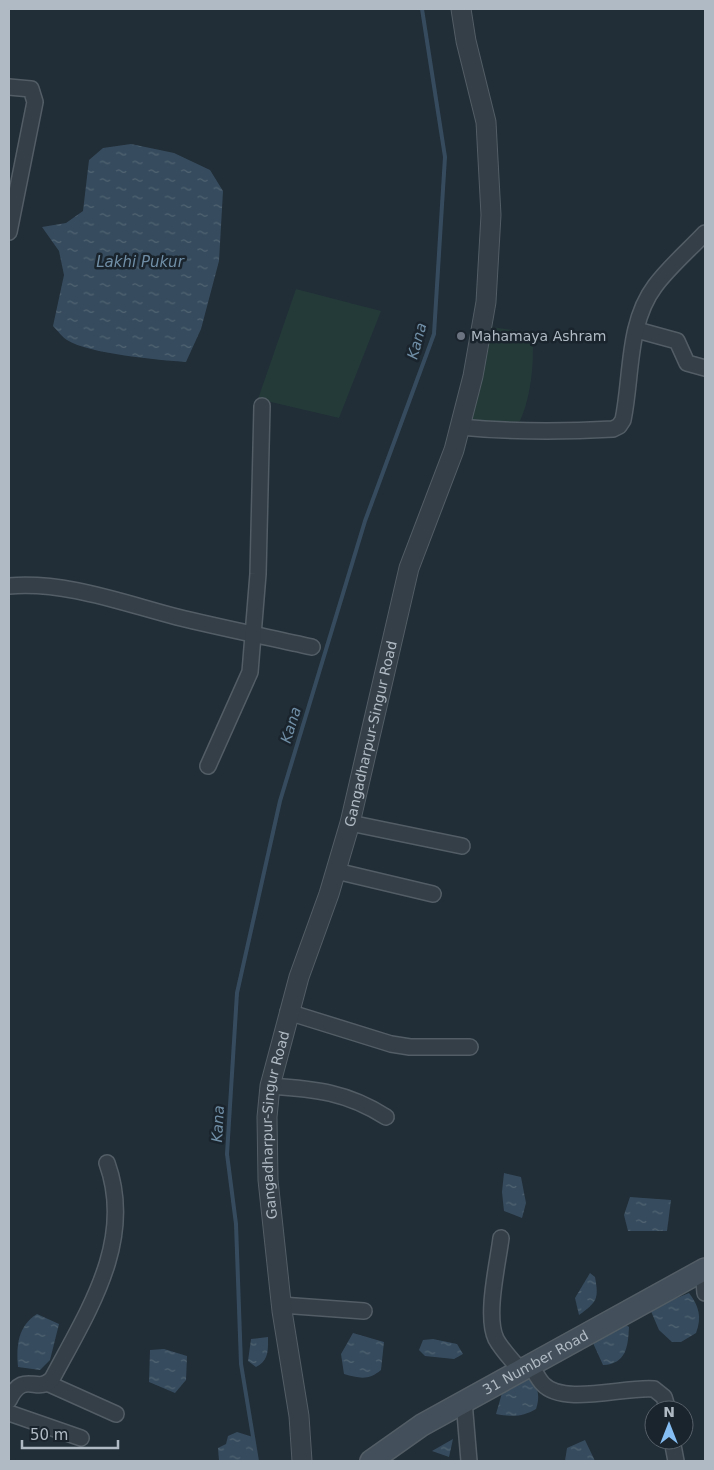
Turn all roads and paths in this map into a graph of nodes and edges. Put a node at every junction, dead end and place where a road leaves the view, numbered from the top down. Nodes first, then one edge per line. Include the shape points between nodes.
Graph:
1 (462, 9) edge
2 (9, 87) edge
3 (9, 232) edge
4 (705, 233) edge
5 (636, 330) junction
6 (705, 368) edge
7 (262, 406) dead end
8 (460, 427) junction
9 (9, 586) edge
10 (253, 634) junction
11 (312, 647) dead end
12 (208, 766) dead end
13 (350, 823) junction
14 (462, 846) dead end
15 (336, 872) junction
16 (433, 894) dead end
17 (288, 1012) junction
18 (470, 1047) dead end
19 (270, 1086) junction
20 (386, 1117) dead end
21 (106, 1163) dead end
22 (501, 1238) dead end
23 (704, 1269) edge
24 (705, 1293) edge
25 (281, 1305) junction
26 (364, 1311) dead end
27 (525, 1367) junction
28 (47, 1383) junction
29 (9, 1400) edge
30 (665, 1400) edge
31 (464, 1402) junction
32 (9, 1413) edge
33 (116, 1414) dead end
34 (81, 1438) dead end
35 (302, 1461) edge
36 (371, 1461) edge
37 (469, 1461) edge

1 - 8 street, Gangadharpur-Singur Road via 466,41 486,122 491,215 486,302
2 - 3 street via 31,89 35,102
4 - 5 street via 654,287
5 - 6 street via 677,341 687,363
5 - 8 street via 625,411 619,426 502,432
7 - 10 street via 258,574
8 - 13 street, Gangadharpur-Singur Road via 409,568
9 - 10 street via 34,585 89,594
10 - 11 street
10 - 12 street via 248,677
13 - 14 street
13 - 15 street, Gangadharpur-Singur Road
15 - 16 street
15 - 17 street, Gangadharpur-Singur Road
17 - 18 street via 391,1044
17 - 19 street, Gangadharpur-Singur Road
19 - 20 street via 328,1091 367,1105
19 - 25 street, Gangadharpur-Singur Road via 268,1180
21 - 28 street via 115,1192 113,1246 86,1317
22 - 27 street via 494,1295 494,1331 499,1344
23 - 24 street
23 - 27 main road, 31 Number Road
25 - 26 street
25 - 35 street, Gangadharpur-Singur Road via 299,1416
27 - 30 street via 555,1392 654,1389
27 - 31 main road, 31 Number Road
28 - 29 street via 20,1385
28 - 33 street
31 - 36 main road, 31 Number Road via 422,1425
31 - 37 street
32 - 34 street

